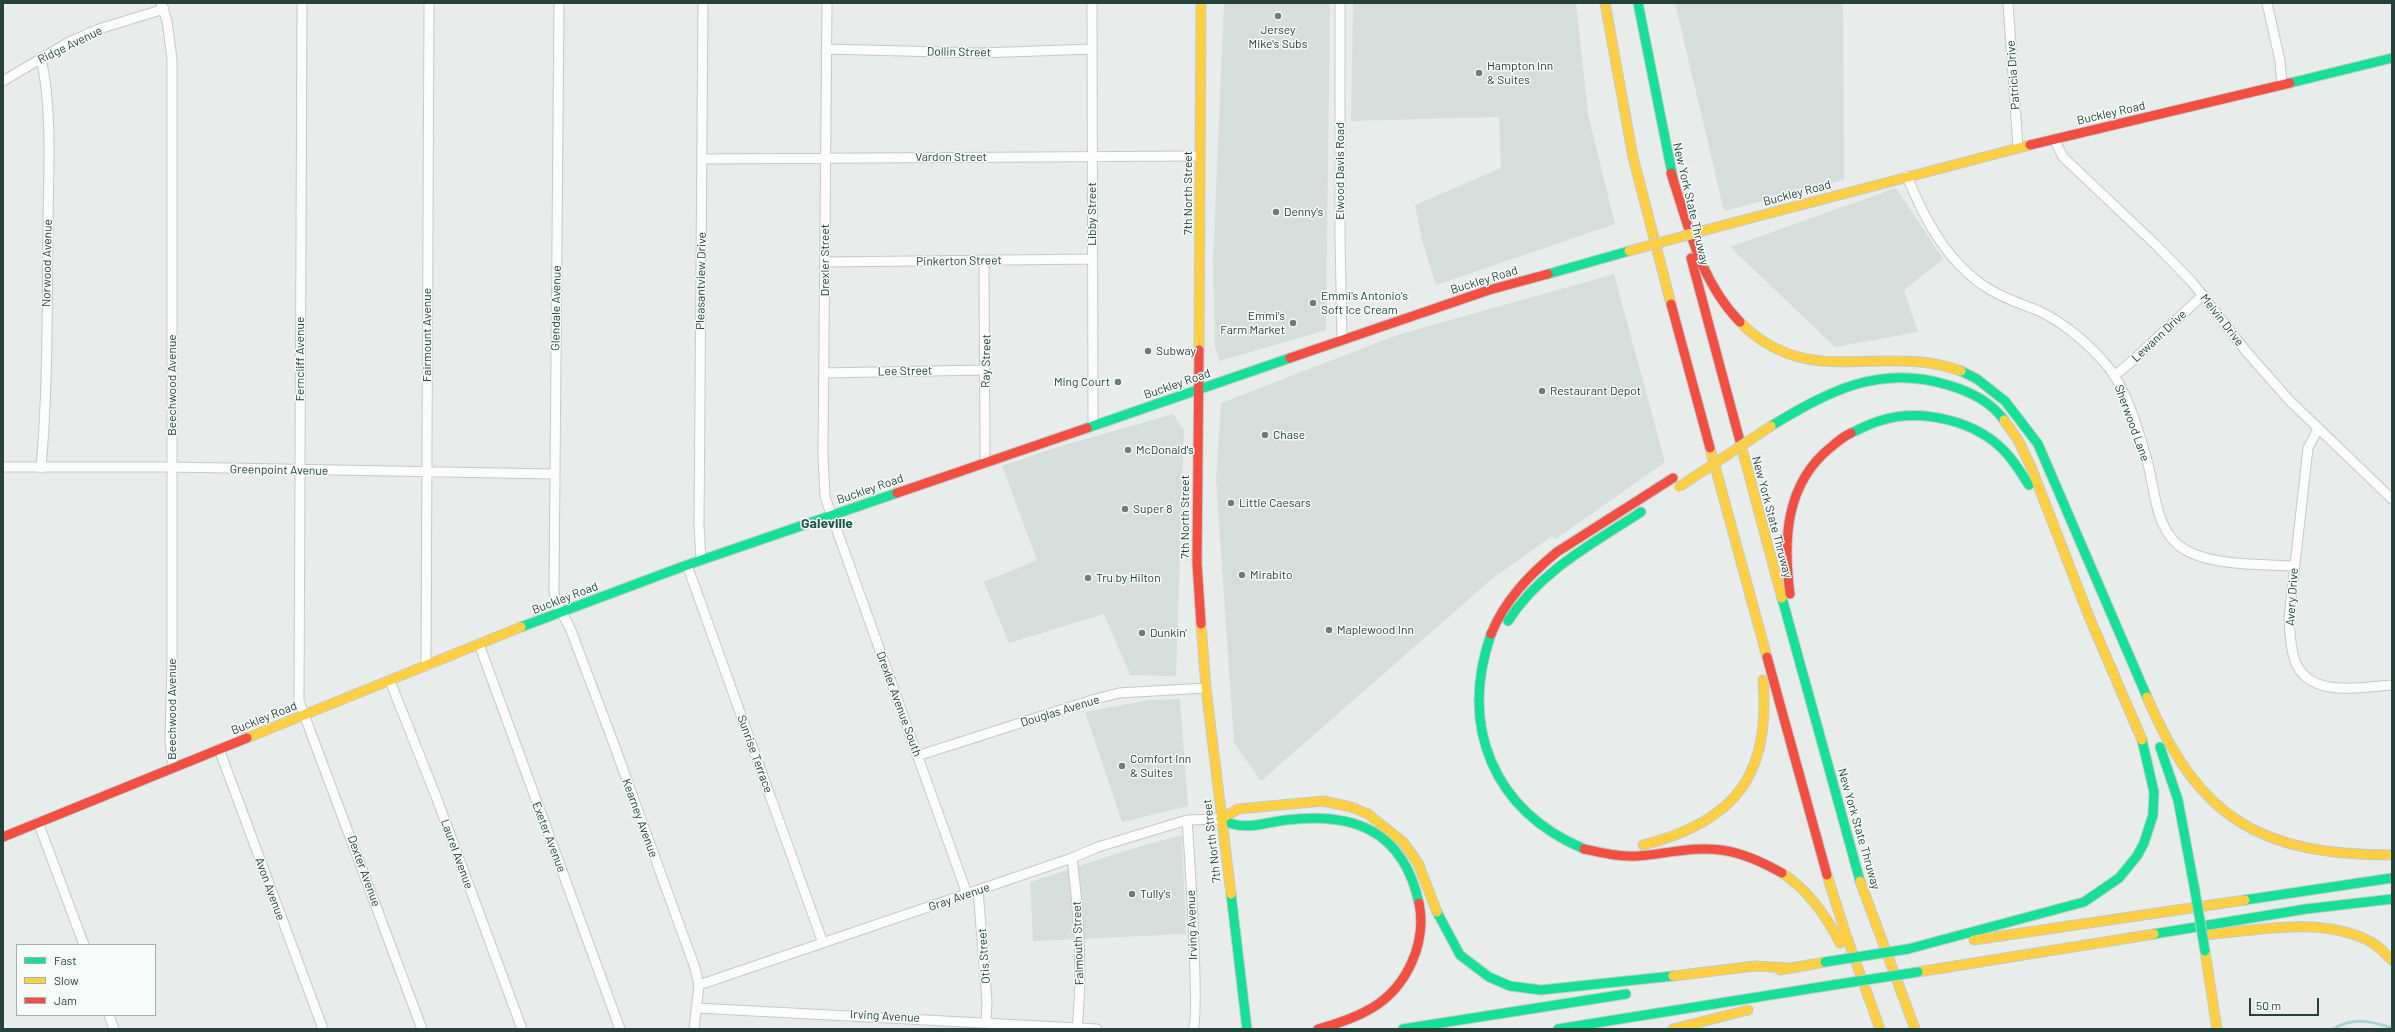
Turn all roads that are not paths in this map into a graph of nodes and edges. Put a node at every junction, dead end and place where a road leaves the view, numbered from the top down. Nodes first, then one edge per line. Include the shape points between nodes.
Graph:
1 (302, 3) edge
2 (429, 3) edge
3 (559, 3) edge
4 (703, 3) edge
5 (827, 3) edge
6 (1092, 3) edge
7 (1201, 3) edge
8 (1340, 3) edge
9 (1605, 3) edge
10 (1638, 3) edge
11 (2008, 3) edge
12 (2268, 3) edge
13 (162, 6) edge
14 (826, 49) junction
15 (1092, 49) junction
16 (41, 58) junction
17 (2392, 58) edge
18 (3, 82) edge
19 (2282, 85) junction
20 (2054, 139) junction
21 (2018, 148) junction
22 (1092, 156) junction
23 (1200, 156) junction
24 (702, 159) junction
25 (826, 159) junction
26 (1671, 173) junction
27 (1907, 176) junction
28 (1092, 259) junction
29 (984, 260) junction
30 (826, 262) junction
31 (2203, 295) junction
32 (1342, 340) junction
33 (1904, 361) junction
34 (985, 370) junction
35 (1853, 372) dead end
36 (824, 373) junction
37 (2114, 376) junction
38 (1198, 389) junction
39 (1093, 425) junction
40 (2318, 429) junction
41 (1745, 430) dead end
42 (1732, 439) dead end
43 (1719, 448) dead end
44 (1706, 456) dead end
45 (985, 462) junction
46 (3, 467) edge
47 (41, 468) junction
48 (172, 468) junction
49 (300, 471) junction
50 (427, 473) junction
51 (554, 474) junction
52 (1676, 476) dead end
53 (1676, 489) dead end
54 (2392, 499) edge
55 (1648, 508) dead end
56 (830, 515) junction
57 (2067, 558) junction
58 (701, 560) junction
59 (687, 565) junction
60 (2294, 566) junction
61 (1754, 609) junction
62 (561, 612) junction
63 (479, 644) junction
64 (426, 666) junction
65 (1800, 666) junction
66 (2140, 680) junction
67 (390, 681) junction
68 (2392, 685) edge
69 (1206, 688) junction
70 (2120, 688) junction
71 (304, 714) junction
72 (219, 749) junction
73 (918, 756) junction
74 (173, 768) junction
75 (1221, 819) junction
76 (1187, 820) junction
77 (38, 822) junction
78 (1579, 835) dead end
79 (3, 836) edge
80 (1636, 846) dead end
81 (2392, 855) edge
82 (1072, 858) junction
83 (2392, 878) edge
84 (2183, 881) dead end
85 (978, 890) junction
86 (967, 894) junction
87 (2186, 896) dead end
88 (2392, 899) edge
89 (2192, 937) dead end
90 (2108, 941) junction
91 (822, 943) junction
92 (84, 944) edge
93 (1908, 949) junction
94 (2392, 960) edge
95 (1790, 968) junction
96 (1690, 984) dead end
97 (699, 985) junction
98 (1833, 985) junction
99 (1637, 992) dead end
100 (1776, 1004) dead end
101 (696, 1008) junction
102 (1755, 1009) dead end
103 (109, 1016) edge
104 (986, 1022) junction
105 (1247, 1026) edge
106 (1077, 1028) junction
107 (114, 1029) edge
108 (323, 1029) edge
109 (422, 1029) edge
110 (522, 1029) edge
111 (620, 1029) edge
112 (694, 1029) edge
113 (1097, 1029) edge
114 (1193, 1029) edge
115 (1318, 1029) edge
116 (1403, 1029) edge
117 (1558, 1029) edge
118 (1673, 1029) edge
119 (1875, 1029) edge
120 (1880, 1029) edge
121 (1915, 1029) edge
122 (2218, 1029) edge

1 - 49 street, Ferncliff Avenue
2 - 50 street, Fairmount Avenue
3 - 51 street, Glendale Avenue
4 - 24 street, Pleasantview Drive
5 - 14 street, Drexler Street
6 - 15 street, Libby Street
7 - 23 main road, 7th North Street
8 - 32 street, Elwood Davis Road
9 - 61 main road via 1633,157
10 - 26 main road, New York State Thruway
11 - 21 street, Patricia Drive
12 - 19 street via 2280,61
13 - 16 street, Ridge Avenue via 99,29
13 - 48 street, Beechwood Avenue via 172,59
14 - 15 street, Dollin Street via 981,53
14 - 25 street, Drexler Street
15 - 22 street, Libby Street
16 - 18 street, Ridge Avenue
16 - 47 street, Norwood Avenue via 47,91 48,201 46,416
17 - 19 main road, Buckley Road
19 - 20 main road, Buckley Road
20 - 21 main road, Buckley Road
20 - 31 street, Melvin Drive via 2063,157 2155,244
21 - 27 main road, Buckley Road
22 - 23 street, Vardon Street
22 - 25 street, Vardon Street
22 - 28 street, Libby Street
23 - 38 main road, 7th North Street
24 - 25 street, Vardon Street
24 - 58 street, Pleasantview Drive via 699,518
25 - 30 street, Drexler Street
26 - 33 main road via 1704,270 1723,303 1747,329 1769,344 1794,355 1822,362
26 - 65 main road, New York State Thruway via 1692,266
27 - 32 main road, Buckley Road, bridge via 1489,290
27 - 37 street, Sherwood Lane via 1931,229 1955,259 1989,289 2060,323 2088,346
28 - 29 street, Pinkerton Street
28 - 39 street, Libby Street
29 - 30 street, Pinkerton Street
29 - 34 street, Ray Street
30 - 36 street, Drexler Street
31 - 37 street, Lewann Drive
31 - 40 street, Melvin Drive via 2245,350
32 - 38 main road, Buckley Road
33 - 35 main road
33 - 66 main road via 1925,361 1972,376 1995,391 2025,422 2038,444
34 - 36 street, Lee Street
34 - 45 street, Ray Street
36 - 56 street, Drexler Street via 824,490
37 - 60 street, Sherwood Lane via 2120,385 2138,433 2165,529 2174,542 2192,554 2219,560
38 - 39 main road, Buckley Road
38 - 69 main road, 7th North Street via 1197,563
39 - 45 main road, Buckley Road
40 - 54 street, Melvin Drive
40 - 60 street, Avery Drive via 2308,448
41 - 42 main road
43 - 44 main road
45 - 56 main road, Buckley Road
46 - 47 street, Greenpoint Avenue
47 - 48 street, Greenpoint Avenue
48 - 49 street, Greenpoint Avenue
48 - 74 street, Beechwood Avenue via 170,740
49 - 50 street, Greenpoint Avenue
49 - 71 street, Ferncliff Avenue via 299,701
50 - 51 street, Greenpoint Avenue
50 - 64 street, Fairmount Avenue
51 - 62 street, Glendale Avenue via 554,591
52 - 119 main road via 1557,552 1511,595 1487,639 1481,662 1479,712 1488,757 1499,780 1529,817 1557,837 1578,846 1602,853 1628,856 1699,849 1721,850 1748,856 1779,870 1817,905 1836,932
53 - 57 main road, bridge via 1771,426 1828,392 1871,379 1918,377 1968,392 1991,406 2006,421 2027,456
55 - 78 main road via 1559,567 1534,587 1520,602 1502,634 1492,665 1488,690 1493,737 1508,775 1539,812 1561,827
56 - 58 main road, Buckley Road
56 - 73 street, Drexler Avenue South
57 - 65 main road via 2022,471 2006,451 1991,438 1965,425 1942,418 1916,415 1876,420 1852,431 1829,447 1811,467 1791,507 1786,528 1786,566
57 - 70 main road
58 - 59 main road, Buckley Road
59 - 62 main road, Buckley Road
59 - 91 street, Sunrise Terrace
60 - 68 street, Avery Drive via 2289,618 2291,645 2296,662 2303,672 2327,687 2346,689
61 - 80 main road via 1767,703 1766,730 1753,771 1740,791 1708,822 1686,835
61 - 120 main road via 1812,826 1845,932
62 - 63 main road, Buckley Road
62 - 97 street, Kearney Avenue via 570,628 612,739
63 - 64 main road, Buckley Road
63 - 111 street, Exeter Avenue
64 - 67 main road, Buckley Road
65 - 121 main road, New York State Thruway via 1861,884
66 - 81 main road via 2160,728 2176,757 2209,798 2234,818 2263,835 2295,847 2331,854
66 - 122 main road, bridge via 2149,722 2170,771 2179,800
67 - 71 main road, Buckley Road
67 - 110 street, Laurel Avenue via 437,799
69 - 73 street, Douglas Avenue via 1118,694 1092,700
69 - 75 main road, 7th North Street
70 - 84 main road via 2154,758 2168,795
70 - 93 main road via 2143,744 2155,788 2153,814 2146,840 2125,872 2110,888 2084,902
71 - 72 main road, Buckley Road
71 - 109 street, Dexter Avenue
72 - 74 main road, Buckley Road
72 - 108 street, Avon Avenue
73 - 86 street, Drexler Avenue South
74 - 77 main road, Buckley Road
75 - 76 street, Gray Avenue
75 - 95 main road via 1238,809 1323,801 1351,807 1368,814 1403,842 1418,863 1440,922 1460,955 1489,977 1510,986 1541,990 1604,985 1755,966
75 - 105 main road, 7th North Street
75 - 115 main road via 1239,827 1316,817 1338,819 1373,831 1406,864 1418,890 1421,910 1420,942 1411,963 1400,982 1376,1006 1359,1015
76 - 82 street, Gray Avenue via 1098,847
76 - 114 street, Irving Avenue via 1195,989
77 - 79 main road, Buckley Road
77 - 92 street
82 - 85 street, Gray Avenue
82 - 106 street, Falmouth Street via 1076,892 1080,1004
83 - 93 main road via 2031,933
85 - 86 street, Gray Avenue
85 - 104 street, Otis Street
86 - 91 street, Gray Avenue
87 - 89 main road
88 - 90 main road via 2306,909
90 - 94 main road via 2323,928 2353,934 2372,943
90 - 98 main road, bridge
91 - 97 street, Gray Avenue
93 - 95 main road, bridge
95 - 96 main road
97 - 101 street, Kearney Avenue
98 - 100 main road
98 - 117 main road
99 - 116 main road
101 - 104 street, Irving Avenue
101 - 112 street, Kearney Avenue
102 - 118 main road via 1726,1014
103 - 107 street
104 - 106 street, Irving Avenue
106 - 113 street, Irving Avenue

